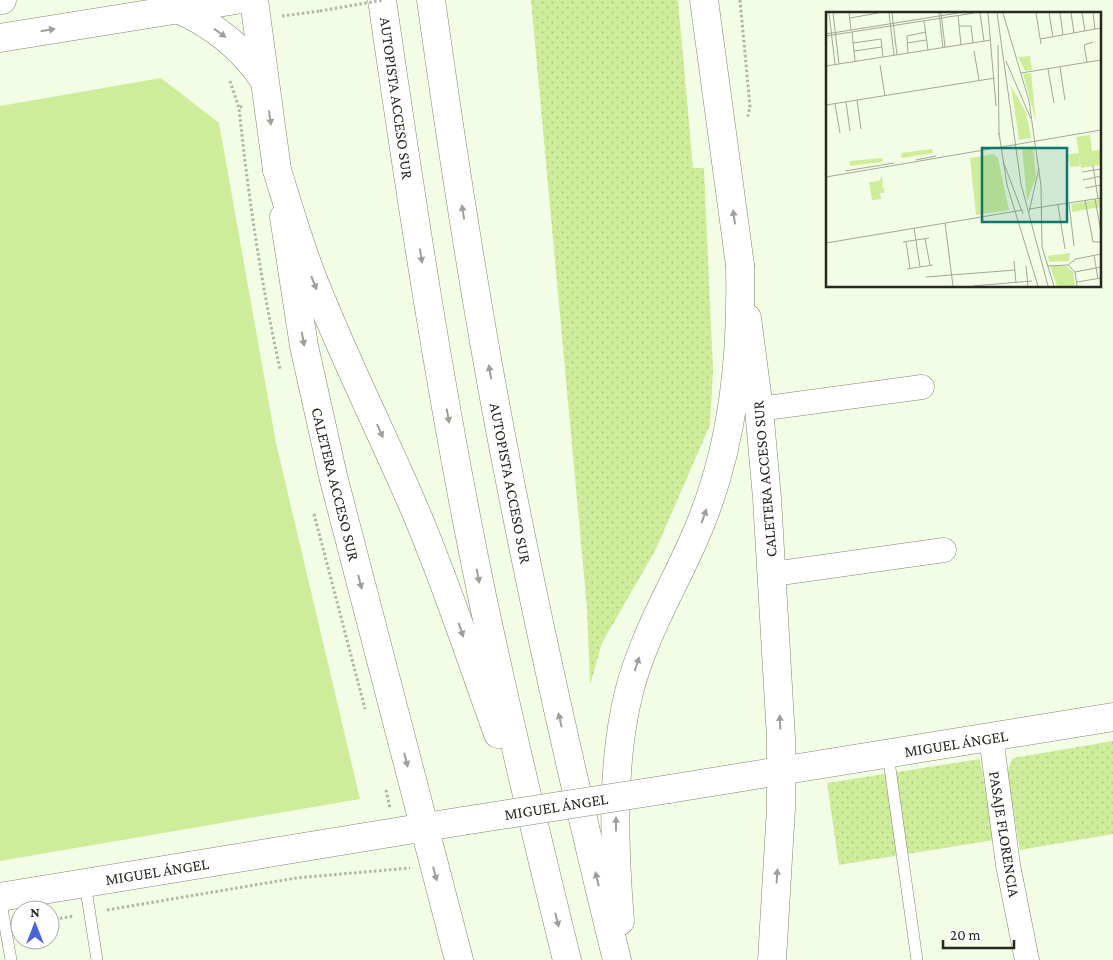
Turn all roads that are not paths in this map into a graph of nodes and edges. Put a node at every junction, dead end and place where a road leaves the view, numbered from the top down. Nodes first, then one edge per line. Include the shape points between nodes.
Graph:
1 (236, 0) edge
2 (254, 0) edge
3 (383, 0) edge
4 (431, 0) edge
5 (704, 0) edge
6 (716, 0) edge
7 (178, 9) junction
8 (708, 32) junction
9 (0, 38) edge
10 (265, 81) junction
11 (277, 170) junction
12 (740, 265) junction
13 (922, 387) dead end
14 (759, 409) junction
15 (944, 550) dead end
16 (772, 574) junction
17 (1113, 717) edge
18 (991, 737) junction
19 (888, 754) junction
20 (782, 771) junction
21 (423, 827) junction
22 (542, 856) junction
23 (85, 883) junction
24 (0, 897) edge
25 (11, 960) edge
26 (97, 960) edge
27 (458, 960) edge
28 (567, 960) edge
29 (617, 960) edge
30 (624, 960) edge
31 (772, 960) edge
32 (917, 960) edge
33 (1028, 960) edge

1 - 7 main road
2 - 10 main road, CALETERA ACCESO SUR
3 -> 22 main road, AUTOPISTA ACCESO SUR via 425,284 457,464 482,595
29 -> 4 main road, AUTOPISTA ACCESO SUR via 556,702 507,468 480,320
5 - 8 main road, CALETERA ACCESO SUR
6 - 8 main road
9 -> 7 main road
7 -> 10 main road via 228,38
12 -> 8 main road, CALETERA ACCESO SUR
10 -> 11 main road, CALETERA ACCESO SUR
11 -> 21 main road, CALETERA ACCESO SUR via 294,287 318,411
11 -> 22 main road via 311,274 436,563
12 - 14 main road, CALETERA ACCESO SUR
30 -> 12 main road via 616,854 616,786 622,728 640,656 700,526 723,456 738,365
13 - 14 street
14 - 16 main road, CALETERA ACCESO SUR
15 - 16 street
20 -> 16 main road, CALETERA ACCESO SUR
17 - 18 main road, MIGUEL ÁNGEL
18 - 19 main road, MIGUEL ÁNGEL
18 - 33 street, PASAJE FLORENCIA via 1008,865
19 - 20 main road, MIGUEL ÁNGEL
19 - 32 lane
20 - 21 main road, MIGUEL ÁNGEL, bridge
31 -> 20 main road, CALETERA ACCESO SUR
21 - 23 main road, MIGUEL ÁNGEL
21 -> 27 main road, CALETERA ACCESO SUR
22 -> 28 main road, AUTOPISTA ACCESO SUR
23 - 24 main road, MIGUEL ÁNGEL
23 - 26 lane
24 - 25 lane

